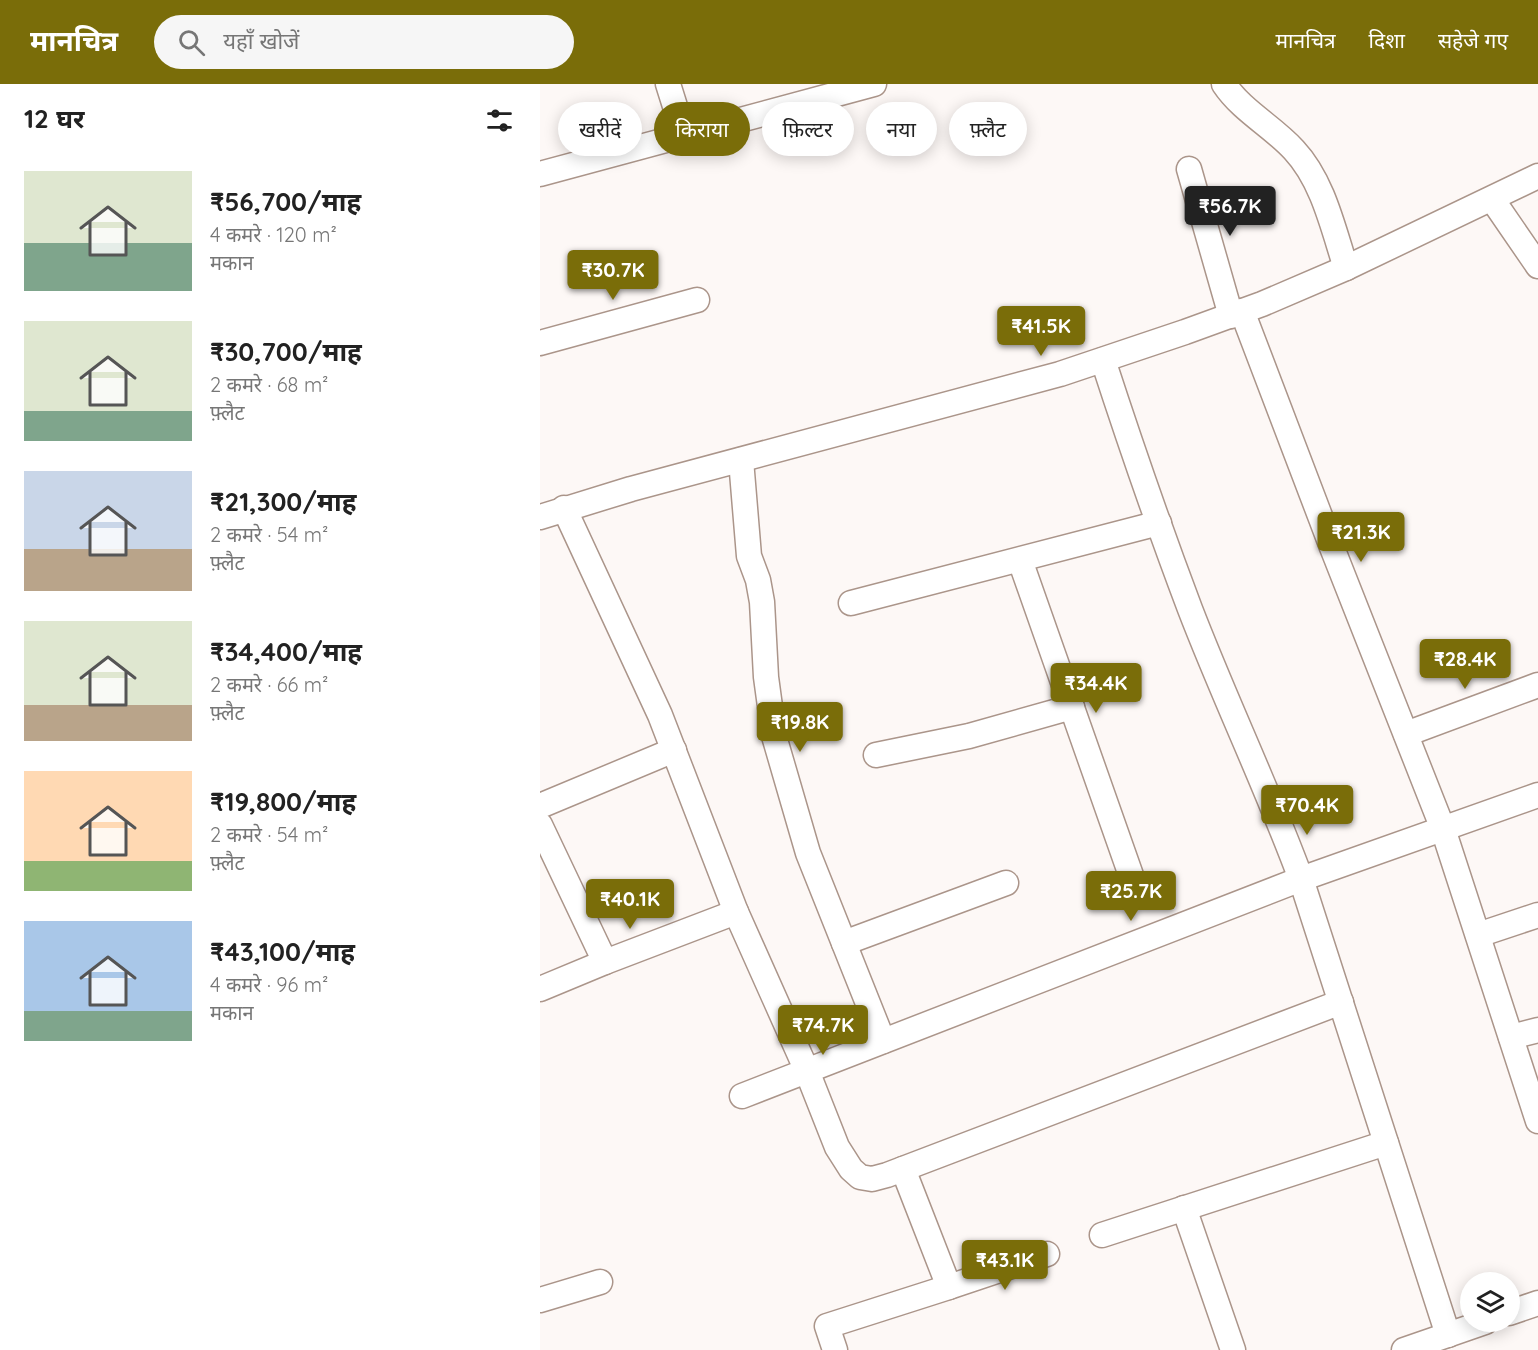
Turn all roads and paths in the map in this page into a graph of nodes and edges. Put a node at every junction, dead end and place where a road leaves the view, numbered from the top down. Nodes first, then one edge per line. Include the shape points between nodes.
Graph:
1 (668, 84) edge
2 (874, 84) edge
3 (1224, 84) edge
4 (827, 90) edge
5 (674, 102) edge
6 (750, 114) edge
7 (654, 143) edge
8 (1189, 170) dead end
9 (540, 174) edge
10 (1538, 176) edge
11 (1492, 199) junction
12 (1538, 266) edge
13 (1346, 268) junction
14 (697, 300) dead end
15 (1236, 314) junction
16 (540, 343) edge
17 (1103, 360) junction
18 (741, 460) junction
19 (564, 508) junction
20 (540, 517) edge
21 (1159, 523) junction
22 (1020, 560) junction
23 (851, 603) dead end
24 (1538, 685) edge
25 (1072, 707) junction
26 (1406, 734) junction
27 (674, 750) junction
28 (876, 755) dead end
29 (1538, 795) edge
30 (540, 806) edge
31 (540, 825) edge
32 (1443, 829) junction
33 (1301, 879) junction
34 (1133, 881) dead end
35 (1006, 883) dead end
36 (736, 912) junction
37 (1538, 915) edge
38 (1478, 935) junction
39 (844, 943) junction
40 (605, 962) junction
41 (540, 989) edge
42 (1341, 1002) junction
43 (1538, 1030) edge
44 (1511, 1036) junction
45 (882, 1041) junction
46 (807, 1071) junction
47 (741, 1096) dead end
48 (1538, 1121) edge
49 (1386, 1143) junction
50 (903, 1169) junction
51 (1184, 1208) junction
52 (1102, 1234) dead end
53 (1047, 1254) dead end
54 (600, 1282) dead end
55 (950, 1287) junction
56 (540, 1300) edge
57 (1538, 1303) edge
58 (1520, 1309) edge
59 (1460, 1331) edge
60 (1448, 1335) junction
61 (835, 1350) edge
62 (1233, 1350) edge
63 (1404, 1350) edge

1 - 5 street
2 - 4 street
3 - 13 street via 1233,97 1306,164 1324,201
4 - 6 street
7 - 9 street
8 - 15 street
10 - 11 street
11 - 12 street
11 - 13 street
13 - 15 street
14 - 16 street
15 - 17 street
15 - 26 street
17 - 18 street
17 - 21 street
18 - 19 street
18 - 39 street via 748,556 762,602 774,736 808,853
19 - 20 street
19 - 27 street
21 - 22 street
21 - 33 street
22 - 23 street
22 - 25 street
24 - 26 street
25 - 28 street via 969,736
25 - 34 street
26 - 32 street
27 - 30 street
27 - 36 street
29 - 32 street
31 - 40 street
32 - 33 street
32 - 38 street
33 - 42 street
33 - 45 street
35 - 39 street
36 - 40 street
36 - 46 street
37 - 38 street
38 - 44 street
39 - 45 street
40 - 41 street
42 - 49 street
42 - 50 street
43 - 44 street
44 - 48 street
45 - 46 street
46 - 47 street
46 - 50 street via 837,1147 851,1169 860,1177 872,1179
49 - 51 street
49 - 60 street
50 - 55 street
51 - 52 street
51 - 62 street
53 - 55 street
54 - 56 street
55 - 61 street via 827,1326
57 - 58 street
59 - 60 street
60 - 63 street

